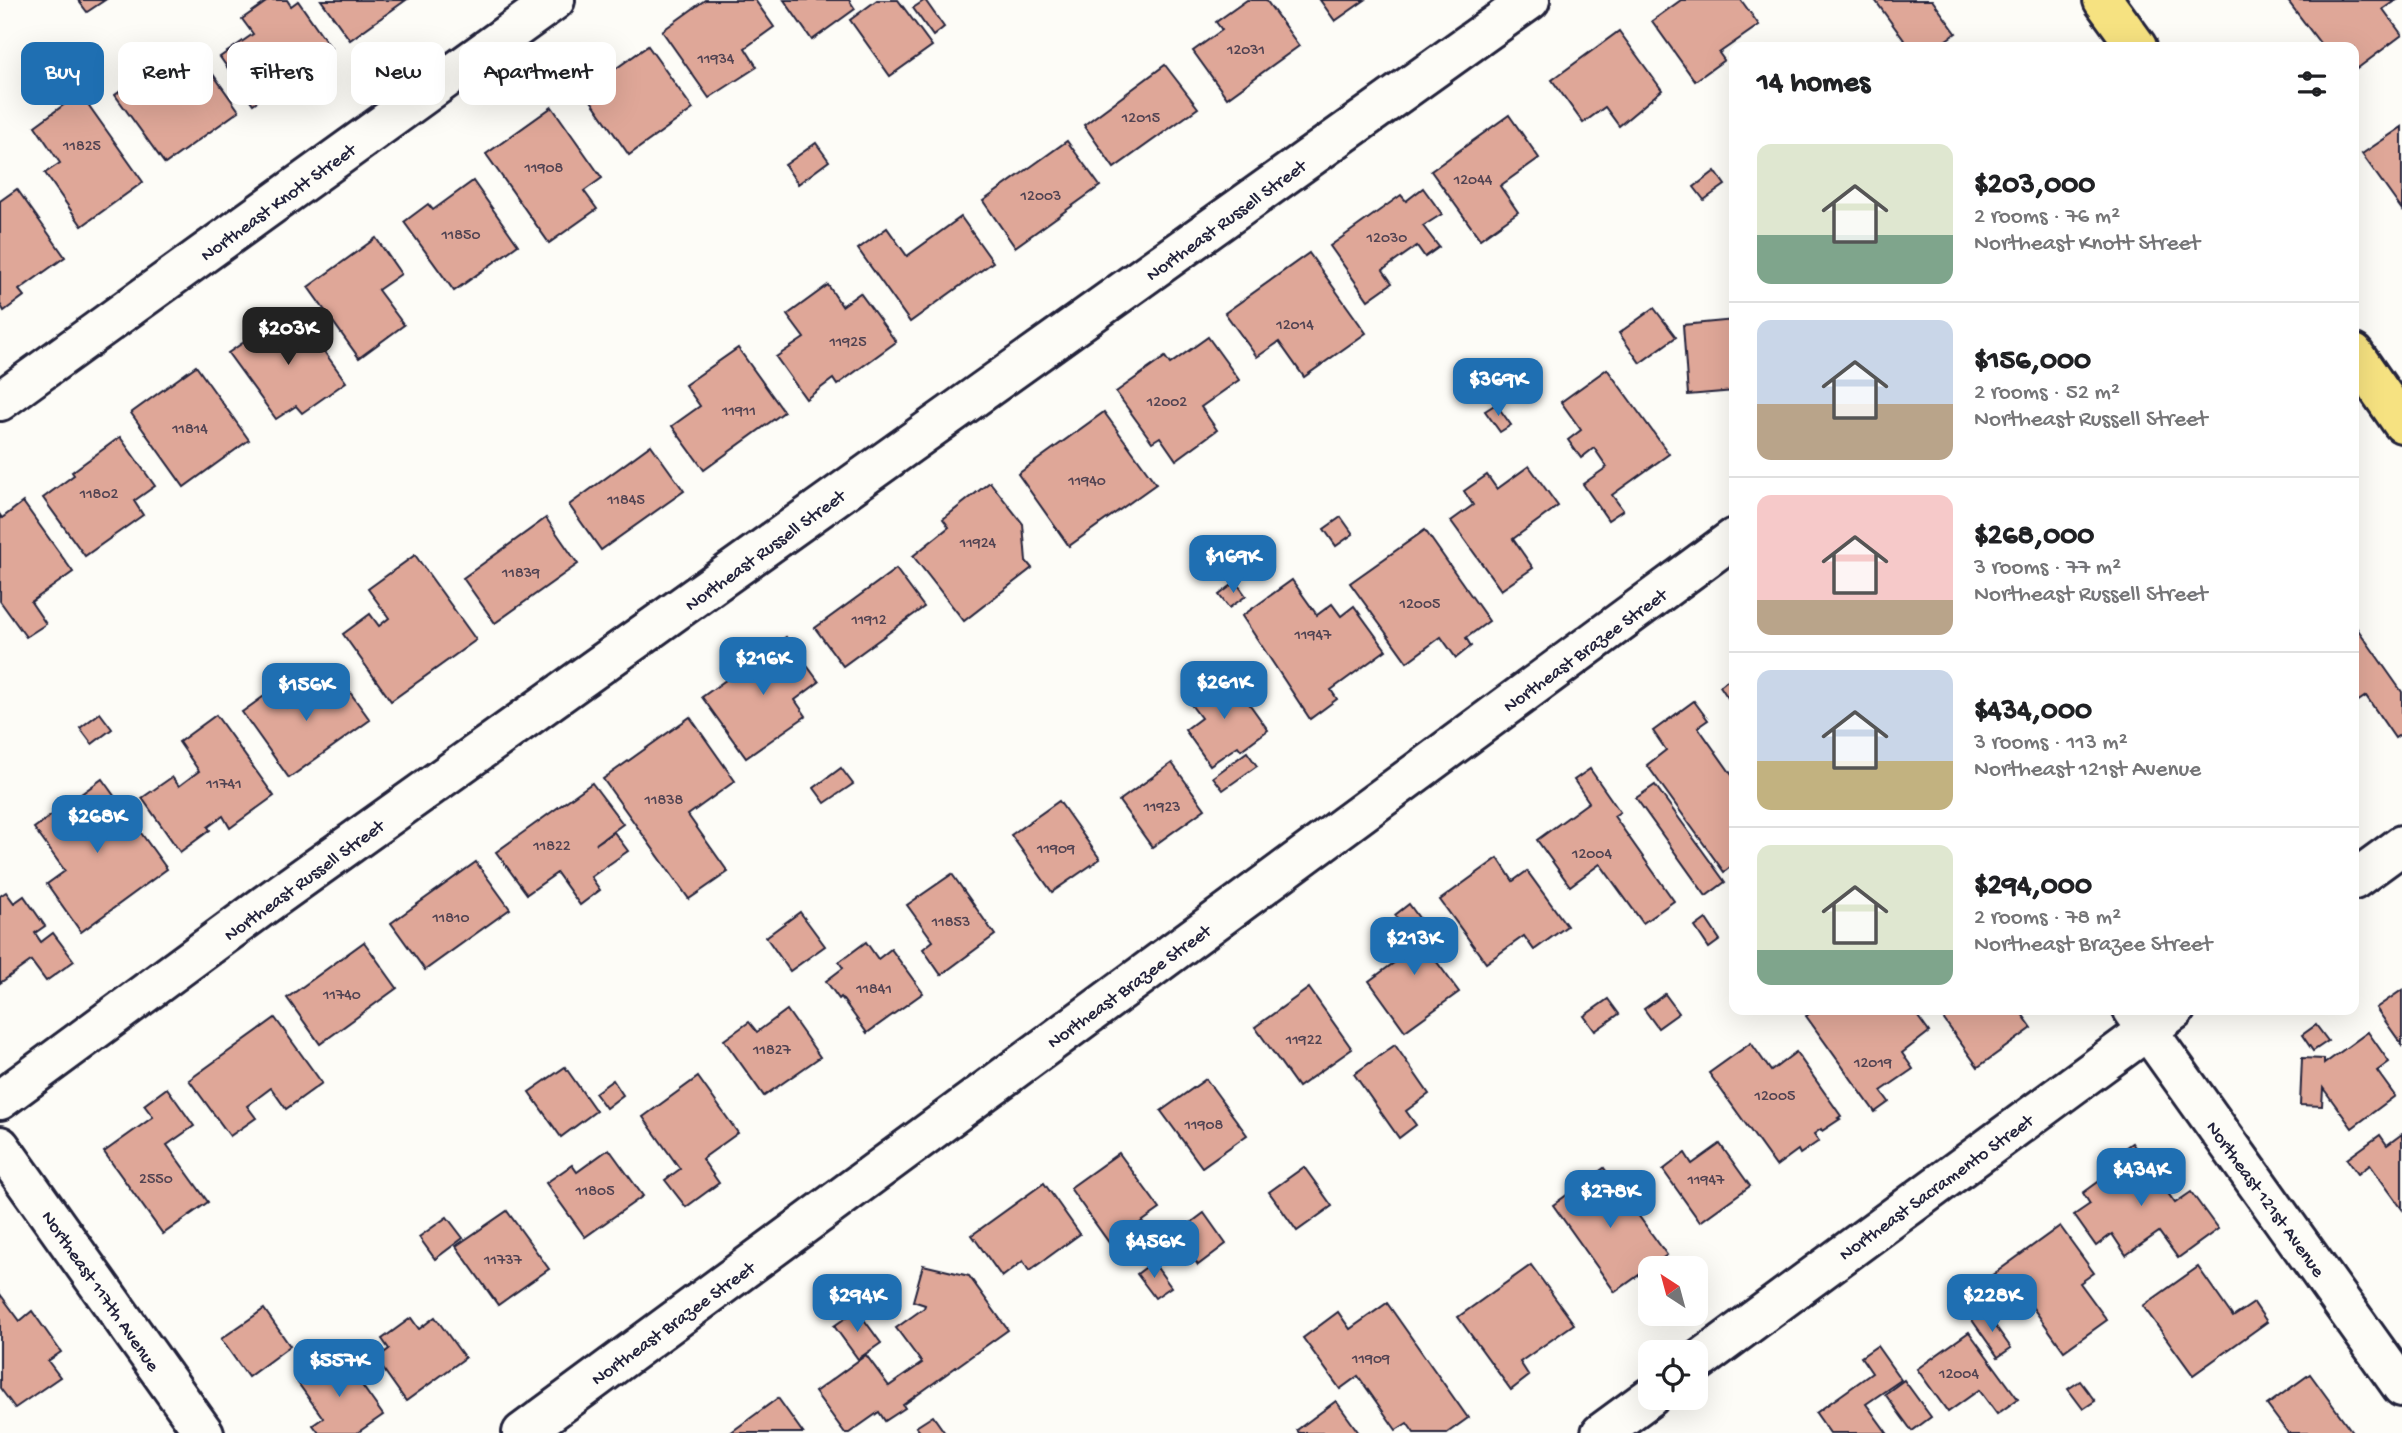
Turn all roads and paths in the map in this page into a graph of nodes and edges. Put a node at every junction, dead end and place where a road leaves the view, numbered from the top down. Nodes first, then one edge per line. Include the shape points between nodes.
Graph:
1 (555, 0) edge
2 (1530, 0) edge
3 (2103, 0) edge
4 (2133, 42) edge
5 (2359, 361) edge
6 (0, 401) edge
7 (2402, 423) edge
8 (1729, 542) edge
9 (2402, 845) edge
10 (2359, 876) edge
11 (2152, 1016) edge
12 (0, 1100) edge
13 (0, 1146) edge
14 (1708, 1354) edge
15 (2402, 1387) edge
16 (1638, 1405) edge
17 (204, 1433) edge
18 (522, 1433) edge
19 (1601, 1433) edge

1 - 6 street, Northeast Knott Street
2 - 12 street, Northeast Russell Street via 266,904
3 - 4 main road
5 - 7 main road
8 - 18 street, Northeast Brazee Street
9 - 10 street
11 - 14 street, Northeast Sacramento Street
11 - 15 street, Northeast 121st Avenue
13 - 17 street, Northeast 117th Avenue
16 - 19 street

